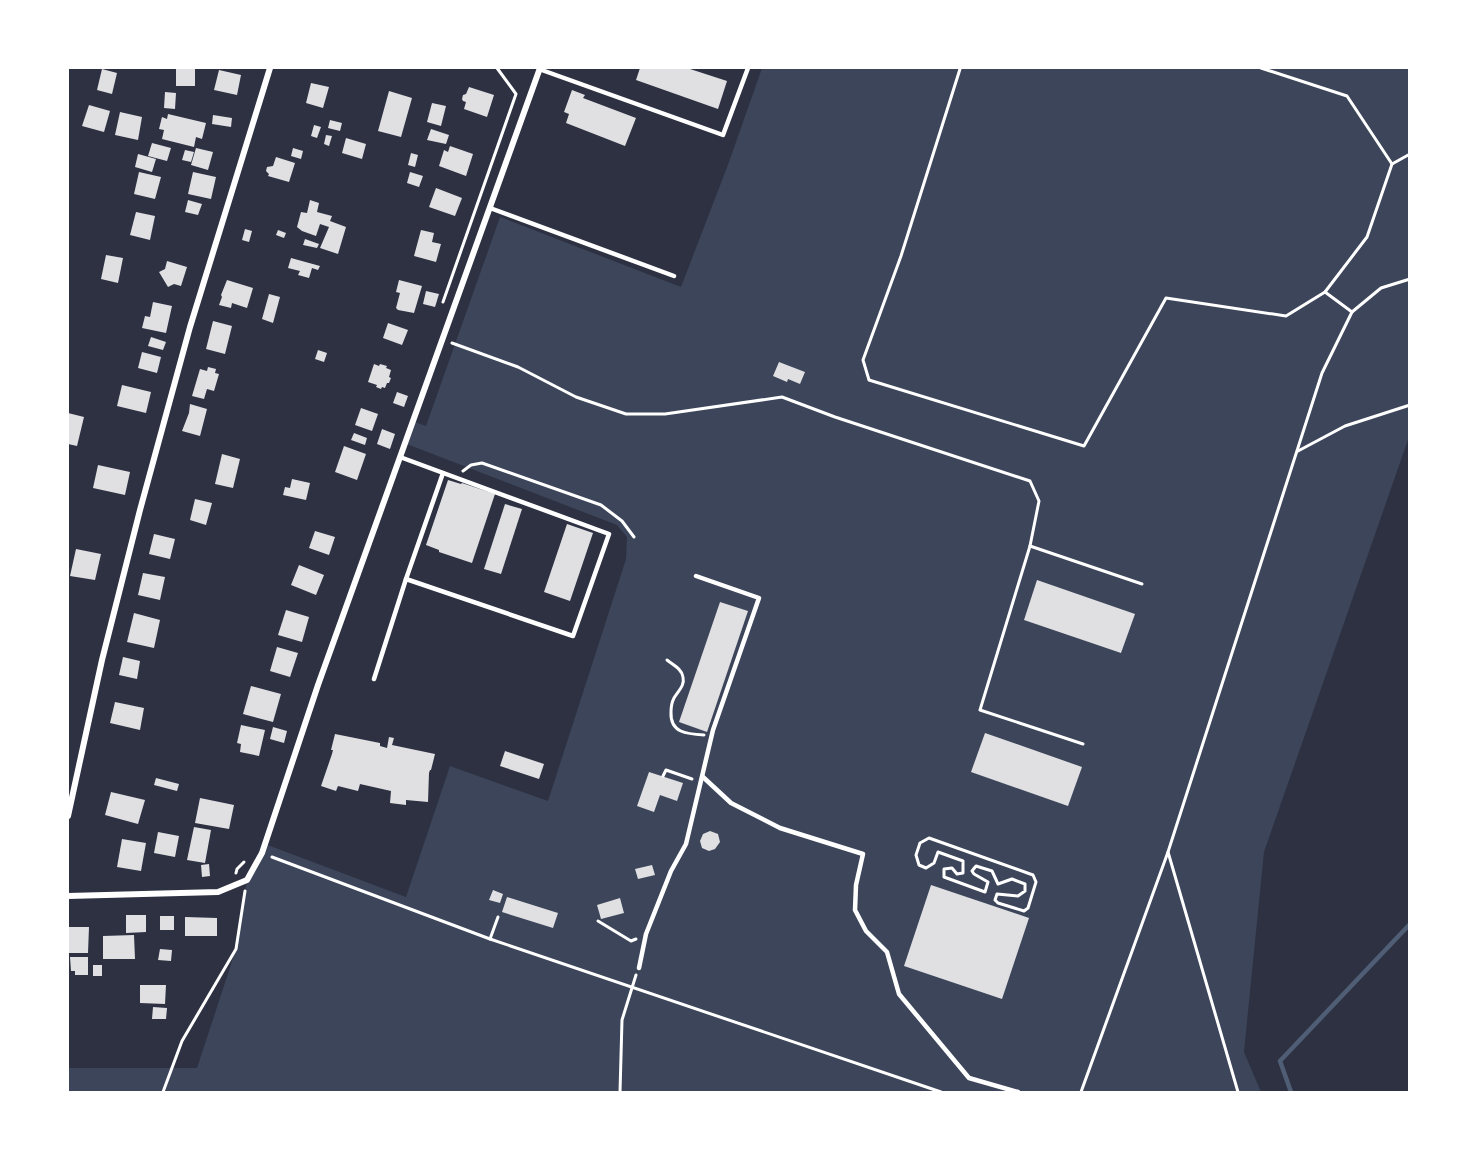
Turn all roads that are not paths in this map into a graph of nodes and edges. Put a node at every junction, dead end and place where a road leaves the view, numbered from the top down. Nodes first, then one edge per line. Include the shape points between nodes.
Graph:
1 (270, 68) edge
2 (538, 68) edge
3 (748, 68) edge
4 (490, 208) junction
5 (674, 276) dead end
6 (400, 457) junction
7 (443, 473) junction
8 (696, 576) dead end
9 (406, 579) junction
10 (374, 679) dead end
11 (702, 779) junction
12 (68, 816) edge
13 (68, 896) edge
14 (639, 968) road end
15 (1018, 1092) edge

1 - 12 street via 190,327 140,510
2 - 3 lane via 723,135
2 - 4 street
4 - 5 lane
4 - 6 street
6 - 7 lane
6 - 13 street via 262,853 247,880 218,892
7 - 9 lane
7 - 9 lane via 609,534 578,625 573,636
8 - 11 lane via 759,598 712,735
9 - 10 lane
11 - 14 lane via 686,844 646,934
11 - 15 lane via 730,803 780,828 863,854 855,910 866,931 887,952 899,994 969,1078

